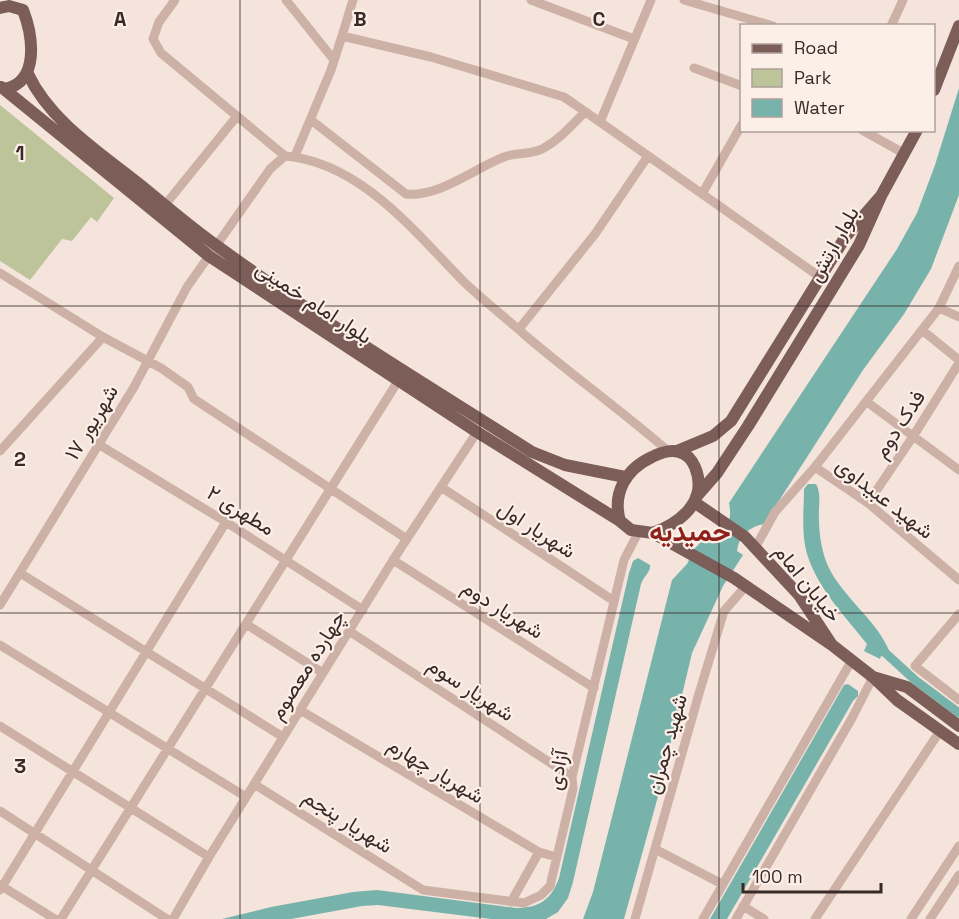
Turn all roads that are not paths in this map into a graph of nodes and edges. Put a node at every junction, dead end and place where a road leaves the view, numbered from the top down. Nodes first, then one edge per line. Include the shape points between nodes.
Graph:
1 (175, 0) edge
2 (286, 0) edge
3 (353, 0) edge
4 (531, 0) edge
5 (651, 0) edge
6 (684, 0) edge
7 (903, 0) edge
8 (22, 5) edge
9 (0, 8) edge
10 (766, 24) edge
11 (892, 24) edge
12 (959, 26) edge
13 (342, 36) junction
14 (634, 39) junction
15 (334, 60) junction
16 (694, 68) dead end
17 (937, 72) edge
18 (28, 74) junction
19 (740, 86) edge
20 (2, 88) edge
21 (585, 112) junction
22 (237, 116) junction
23 (311, 120) junction
24 (600, 122) junction
25 (740, 126) edge
26 (866, 132) edge
27 (916, 132) edge
28 (905, 154) junction
29 (290, 156) junction
30 (648, 156) junction
31 (702, 194) junction
32 (880, 196) junction
33 (165, 205) junction
34 (213, 251) junction
35 (959, 266) edge
36 (0, 273) edge
37 (820, 277) junction
38 (939, 308) junction
39 (959, 317) edge
40 (519, 329) junction
41 (922, 330) junction
42 (103, 337) junction
43 (146, 361) junction
44 (959, 361) edge
45 (398, 381) junction
46 (867, 402) junction
47 (477, 432) junction
48 (914, 435) junction
49 (98, 444) junction
50 (0, 451) edge
51 (673, 451) junction
52 (815, 468) junction
53 (959, 470) edge
54 (626, 477) junction
55 (441, 487) junction
56 (330, 489) junction
57 (695, 499) junction
58 (868, 503) junction
59 (621, 521) junction
60 (226, 522) junction
61 (638, 533) junction
62 (653, 533) junction
63 (407, 539) junction
64 (755, 548) junction
65 (286, 560) junction
66 (393, 560) junction
67 (20, 573) junction
68 (959, 580) edge
69 (746, 586) junction
70 (614, 601) junction
71 (0, 605) edge
72 (363, 610) junction
73 (959, 614) edge
74 (246, 624) junction
75 (349, 631) junction
76 (0, 645) edge
77 (832, 645) junction
78 (146, 652) junction
79 (852, 660) junction
80 (323, 673) junction
81 (873, 677) junction
82 (206, 688) junction
83 (594, 688) junction
84 (959, 700) edge
85 (300, 710) junction
86 (109, 712) junction
87 (0, 726) edge
88 (959, 726) edge
89 (940, 731) junction
90 (284, 737) junction
91 (959, 744) edge
92 (168, 748) junction
93 (73, 771) junction
94 (572, 777) junction
95 (254, 784) junction
96 (246, 797) junction
97 (131, 808) junction
98 (0, 811) edge
99 (35, 834) junction
100 (959, 846) edge
101 (655, 849) junction
102 (539, 852) junction
103 (556, 856) junction
104 (209, 857) junction
105 (92, 870) junction
106 (959, 875) edge
107 (722, 884) junction
108 (1, 887) edge
109 (423, 890) joint
110 (511, 902) junction
111 (743, 906) junction
112 (54, 919) edge
113 (61, 919) edge
114 (167, 919) edge
115 (173, 919) edge
116 (634, 919) edge
117 (703, 919) edge
118 (736, 919) edge
119 (764, 919) edge
120 (815, 919) edge
121 (911, 919) edge
122 (930, 919) edge

1 - 22 street via 159,22 153,39 161,53
2 - 15 street
3 - 13 street
4 - 14 street
5 - 14 street
6 - 10 street
7 - 11 street
8 - 9 main road
8 - 18 main road via 30,29
12 - 17 main road
13 - 15 street
13 - 21 street via 501,76 564,97
14 - 24 street
15 - 23 street
16 - 19 street
18 - 20 main road via 15,87
18 - 33 main road, بلوار امام خمینی via 56,114
20 - 34 main road, بلوار امام خمینی
21 - 23 street via 556,141 540,150 505,156 438,189 415,195 406,194
21 - 24 street
22 - 29 street
22 - 33 street
23 - 29 street
24 - 30 street
25 - 31 street
26 - 28 street
27 - 28 main road
28 - 32 main road
29 - 34 street, ۱۷ شهریور via 270,169
29 - 40 street via 306,157 354,180 389,205 466,283
30 - 31 street
30 - 40 street via 596,234
31 - 37 street
32 - 37 main road, بلوار ارتش via 846,236
32 - 57 main road, بلوار ارتش via 859,245 748,426
33 - 34 main road, بلوار امام خمینی
34 - 43 street, ۱۷ شهریور via 187,287
34 - 45 main road, بلوار امام خمینی
34 - 54 main road, بلوار امام خمینی via 532,452 565,465
35 - 38 street
36 - 42 street
37 - 51 main road, بلوار ارتش via 731,421 713,436
38 - 39 street
38 - 41 street
40 - 51 street
41 - 44 street
41 - 46 street
42 - 43 street
42 - 50 street
43 - 49 street, ۱۷ شهریور
43 - 56 street via 188,387 194,399
44 - 48 street, فدک دوم
45 - 47 main road, بلوار امام خمینی
45 - 56 street
46 - 48 street
46 - 52 street
47 - 55 street, چهارده معصوم
47 - 59 main road, بلوار امام خمینی
48 - 53 street
48 - 58 street, فدک دوم
49 - 60 street, مطهری ۲
49 - 67 street, ۱۷ شهریور
51 - 54 main road via 642,462
51 - 57 main road via 690,458 696,470
52 - 58 street, شهید عبیداوی
52 - 64 street via 775,512
54 - 59 main road via 618,499
55 - 63 street, چهارده معصوم
55 - 70 street, شهریار اول
56 - 63 street
56 - 65 street
57 - 62 main road via 674,524
57 - 64 main road, خیابان امام
58 - 68 street, شهید عبیداوی
59 - 61 main road
60 - 65 street, مطهری ۲
60 - 78 street
61 - 62 main road
61 - 70 street, آزادی via 624,560
62 - 69 main road, خیابان امام
63 - 66 street, چهارده معصوم
64 - 77 main road, خیابان امام via 799,596
65 - 72 street, مطهری ۲
65 - 74 street
66 - 72 street, چهارده معصوم
66 - 83 street, شهریار دوم
67 - 71 street, ۱۷ شهریور
67 - 78 street
69 - 77 main road, خیابان امام
69 - 101 street, شهید چمران via 724,611
70 - 83 street, آزادی
72 - 75 street, چهارده معصوم
73 - 84 street via 915,666
74 - 80 street
74 - 82 street
75 - 80 street, چهارده معصوم
75 - 94 street, شهریار سوم
76 - 86 street
77 - 79 main road
78 - 82 street
78 - 86 street
79 - 81 main road
79 - 107 street
80 - 85 street, چهارده معصوم
81 - 88 main road via 907,687
81 - 89 main road
81 - 111 street
82 - 90 street
82 - 92 street
83 - 94 street, آزادی
85 - 90 street, چهارده معصوم
85 - 102 street, شهریار چهارم
86 - 92 street
86 - 93 street
87 - 93 street
89 - 91 main road
89 - 120 street
90 - 95 street, چهارده معصوم
92 - 96 street
92 - 97 street
93 - 97 street
93 - 99 street
94 - 103 street, آزادی via 573,789
95 - 96 street, چهارده معصوم
95 - 109 street, شهریار پنجم
96 - 104 street, چهارده معصوم
97 - 104 street
97 - 105 street
98 - 99 street
99 - 105 street
99 - 108 street
100 - 121 street
101 - 107 street
101 - 116 street, شهید چمران
102 - 103 street, شهریار چهارم
102 - 110 street
103 - 110 street, آزادی via 550,886 524,903
104 - 115 street, چهارده معصوم
105 - 113 street
105 - 114 street
106 - 122 street
107 - 117 street
108 - 112 street
109 - 110 street, آزادی
111 - 118 street
111 - 119 street

